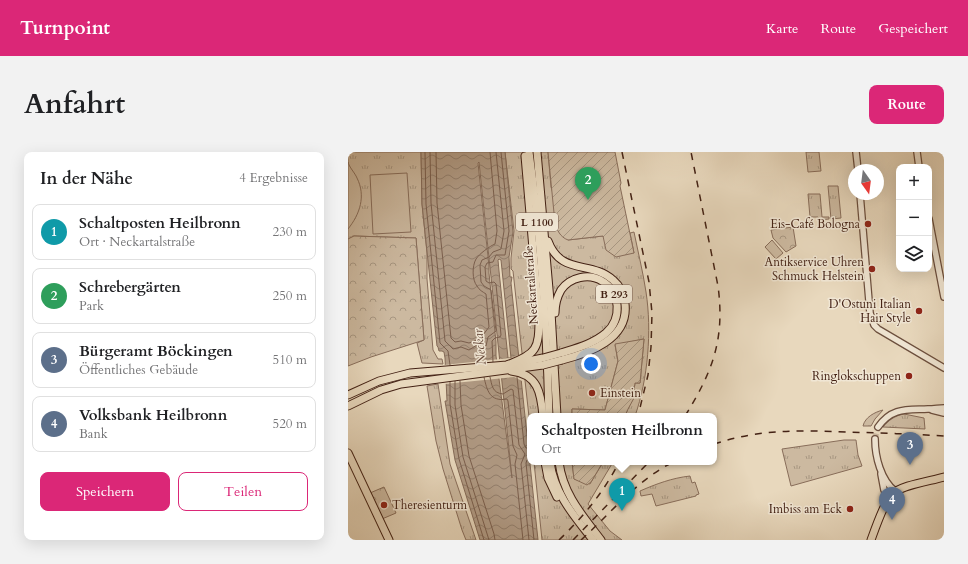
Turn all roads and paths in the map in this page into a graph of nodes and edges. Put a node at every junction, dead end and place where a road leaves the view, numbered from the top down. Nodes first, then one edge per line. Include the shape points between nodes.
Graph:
1 (525, 152) edge
2 (529, 152) edge
3 (536, 152) edge
4 (856, 152) edge
5 (917, 152) edge
6 (857, 164) edge
7 (919, 164) edge
8 (860, 200) edge
9 (544, 227) junction
10 (932, 235) edge
11 (944, 297) edge
12 (553, 339) junction
13 (562, 357) junction
14 (524, 363) junction
15 (507, 368) junction
16 (944, 368) edge
17 (431, 375) junction
18 (348, 395) edge
19 (351, 404) edge
20 (944, 408) edge
21 (928, 409) junction
22 (348, 411) edge
23 (542, 413) edge
24 (549, 413) edge
25 (557, 413) edge
26 (944, 413) edge
27 (878, 427) tunnel mouth
28 (875, 439) tunnel mouth
29 (348, 453) edge
30 (546, 465) edge
31 (551, 465) edge
32 (560, 465) edge
33 (944, 477) edge
34 (892, 495) junction
35 (575, 518) junction
36 (599, 539) edge
37 (389, 540) edge
38 (871, 540) edge

1 - 14 main road, Neckartalstraße via 539,335 537,345
2 - 24 main road, Neckartalstraße / L 1100 via 541,271
3 - 9 main road, Neckartalstraße / L 1100
4 - 6 street
5 - 7 street
8 - 16 street via 870,316 874,325
9 - 12 main road, Neckartalstraße / L 1100
9 - 13 main road via 548,242 556,255 568,264 608,276 617,284 624,299 624,318 613,336 595,349
10 - 11 street
12 - 13 main road, B 293 via 556,303 566,284 586,277 602,280 608,285 618,305 617,316 611,327 592,342
12 - 25 main road, Neckartalstraße / B 293
13 - 14 main road, B 293, bridge
14 - 15 main road, Neckartalstraße
15 - 17 main road
15 - 23 main road via 526,375 533,381 540,392
17 - 18 main road via 410,373 390,377
17 - 19 main road via 389,387
19 - 22 main road via 353,407
20 - 21 street
21 - 26 street
21 - 27 street via 891,414
28 - 34 street via 883,488
29 - 37 main road
30 - 35 main road via 551,487
31 - 35 main road via 556,486
32 - 36 main road via 568,495
33 - 34 main road via 908,486
34 - 38 main road
35 - 36 main road

